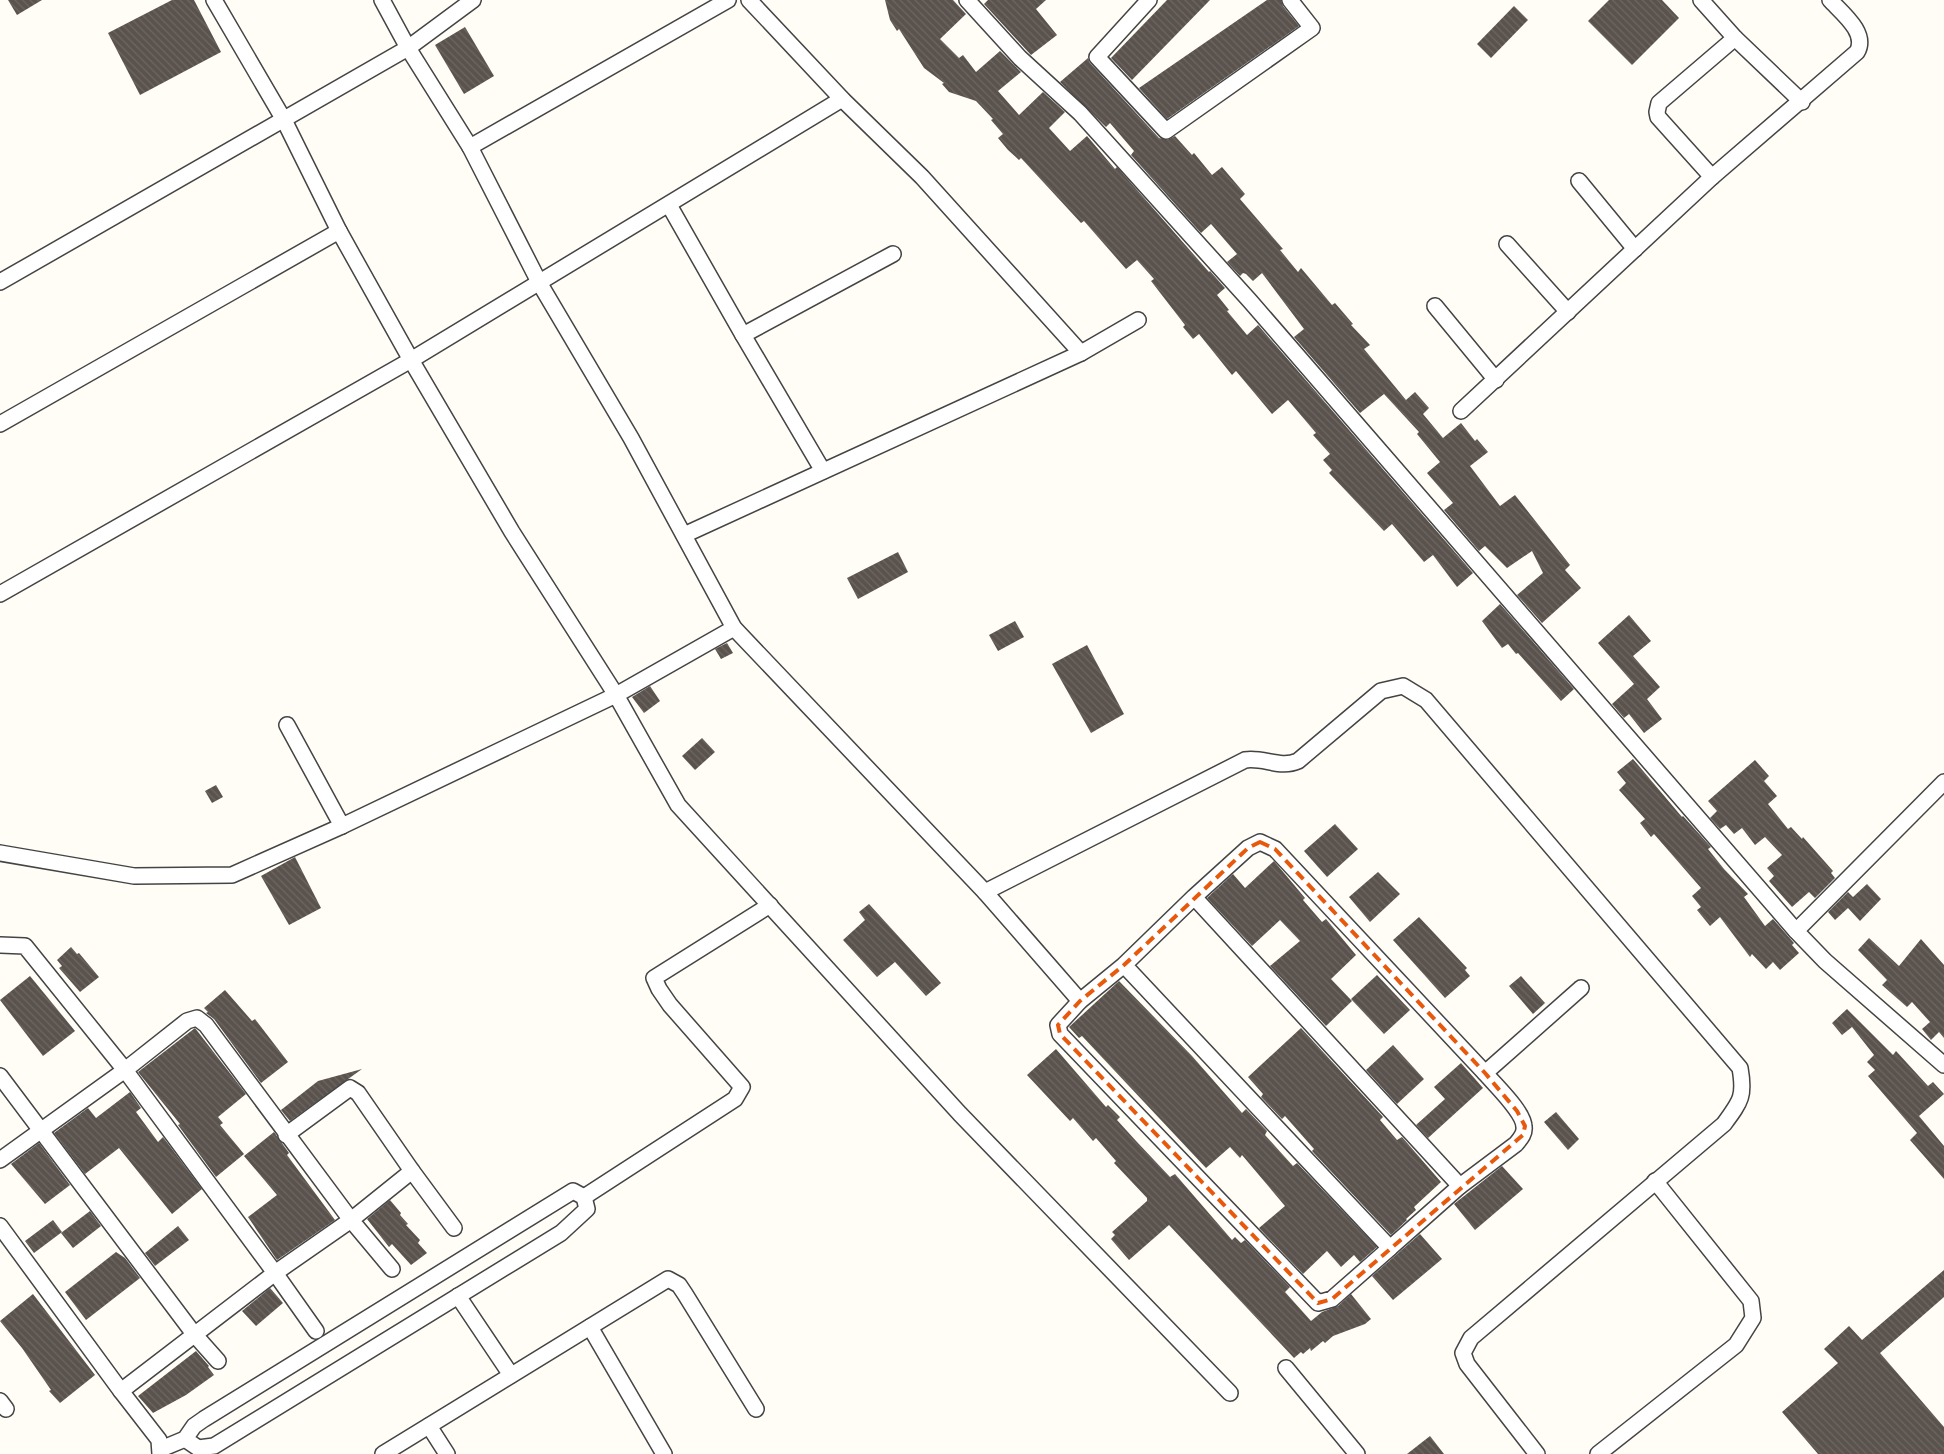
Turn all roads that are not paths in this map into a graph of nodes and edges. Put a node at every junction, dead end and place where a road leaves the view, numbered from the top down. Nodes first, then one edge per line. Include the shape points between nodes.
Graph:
1 (214, 0) edge
2 (382, 0) edge
3 (473, 0) edge
4 (728, 0) edge
5 (750, 0) edge
6 (967, 0) edge
7 (1149, 0) edge
8 (1290, 0) edge
9 (1700, 0) edge
10 (1830, 0) edge
11 (1735, 38) junction
12 (408, 48) junction
13 (842, 99) junction
14 (1802, 102) junction
15 (284, 120) junction
16 (470, 147) junction
17 (1712, 177) junction
18 (1579, 181) dead end
19 (669, 205) junction
20 (339, 231) junction
21 (1507, 244) dead end
22 (1635, 249) junction
23 (893, 254) dead end
24 (0, 282) edge
25 (540, 284) junction
26 (1436, 306) dead end
27 (1568, 312) junction
28 (1138, 320) dead end
29 (743, 336) junction
30 (1081, 353) junction
31 (411, 360) junction
32 (1496, 380) junction
33 (1461, 411) dead end
34 (0, 424) edge
35 (823, 472) junction
36 (684, 535) junction
37 (0, 594) edge
38 (734, 628) junction
39 (616, 695) junction
40 (287, 726) dead end
41 (1944, 782) edge
42 (342, 826) junction
43 (0, 853) edge
44 (985, 892) junction
45 (1194, 897) junction
46 (770, 905) junction
47 (1796, 931) junction
48 (0, 945) edge
49 (1124, 965) junction
50 (1580, 988) dead end
51 (1080, 1001) junction
52 (1944, 1065) edge
53 (125, 1070) junction
54 (1485, 1073) junction
55 (0, 1076) edge
56 (41, 1130) junction
57 (286, 1135) junction
58 (0, 1160) edge
59 (412, 1171) junction
60 (1655, 1181) junction
61 (1460, 1186) junction
62 (584, 1197) junction
63 (352, 1220) junction
64 (0, 1226) edge
65 (454, 1228) dead end
66 (1390, 1248) junction
67 (392, 1269) dead end
68 (275, 1273) junction
69 (458, 1296) junction
70 (590, 1326) junction
71 (316, 1331) dead end
72 (194, 1334) junction
73 (218, 1361) dead end
74 (1286, 1368) dead end
75 (511, 1375) junction
76 (121, 1391) junction
77 (1230, 1393) dead end
78 (756, 1409) dead end
79 (429, 1426) junction
80 (185, 1439) junction
81 (160, 1452) edge
82 (384, 1454) edge
83 (447, 1454) edge
84 (664, 1454) edge
85 (1357, 1454) edge
86 (1537, 1454) edge
87 (1598, 1454) edge

1 - 15 street
2 - 12 street
3 - 12 street
4 - 16 street
5 - 13 street
6 - 47 street via 1020,58 1080,113 1250,301
7 - 8 street via 1097,57 1166,131 1312,28
9 - 11 street
10 - 14 street via 1851,23 1861,39 1861,46
11 - 14 street
11 - 17 street via 1659,103 1657,112 1658,118
12 - 15 street
12 - 16 street
13 - 19 street
13 - 30 street via 922,177
14 - 17 street
15 - 20 street
15 - 24 street
16 - 25 street
17 - 22 street
18 - 22 street
19 - 25 street
19 - 29 street
20 - 31 street
20 - 34 street
21 - 27 street
22 - 27 street
23 - 29 street
25 - 31 street
25 - 36 street
26 - 32 street
27 - 32 street
28 - 30 street
29 - 35 street
30 - 35 street
31 - 37 street
31 - 39 street via 512,532
32 - 33 street
35 - 36 street
36 - 38 street
38 - 39 street
38 - 44 street
39 - 42 street
39 - 46 street via 678,805
40 - 42 street
41 - 47 street
42 - 43 street via 232,875 134,876
44 - 51 street
44 - 60 street via 1245,760 1254,758 1289,765 1298,761 1380,691 1403,686 1426,700 1740,1068 1744,1088 1738,1106 1729,1118
45 - 49 street
45 - 54 street via 1248,848 1260,842 1275,849
45 - 61 street
46 - 62 street via 654,978 670,1004 742,1087 735,1099
46 - 77 street via 960,1114
47 - 52 street via 1825,961
48 - 53 street via 25,946
49 - 51 street
49 - 66 street
50 - 54 street
51 - 66 street via 1058,1025 1060,1034 1318,1303 1332,1299
53 - 56 street
53 - 57 street via 187,1021 197,1018 206,1025
53 - 68 street
54 - 61 street via 1525,1126 1516,1144
55 - 56 street
56 - 58 street
56 - 72 street
57 - 59 street via 350,1088 358,1094
57 - 63 street
59 - 63 street
59 - 65 street
60 - 86 street via 1470,1338 1463,1353 1473,1372
60 - 87 street via 1751,1301 1753,1318 1736,1345
61 - 66 street
62 - 69 street via 588,1209 561,1233
62 - 80 street via 573,1191 204,1419
63 - 67 street
63 - 68 street
64 - 76 street
68 - 71 street
68 - 72 street
69 - 75 street
69 - 80 street via 214,1446 198,1448
70 - 75 street
70 - 78 street via 668,1279 679,1285
70 - 84 street
72 - 73 street
72 - 76 street
74 - 85 street
75 - 79 street
76 - 81 street via 159,1440
79 - 82 street
79 - 83 street
80 - 81 street

